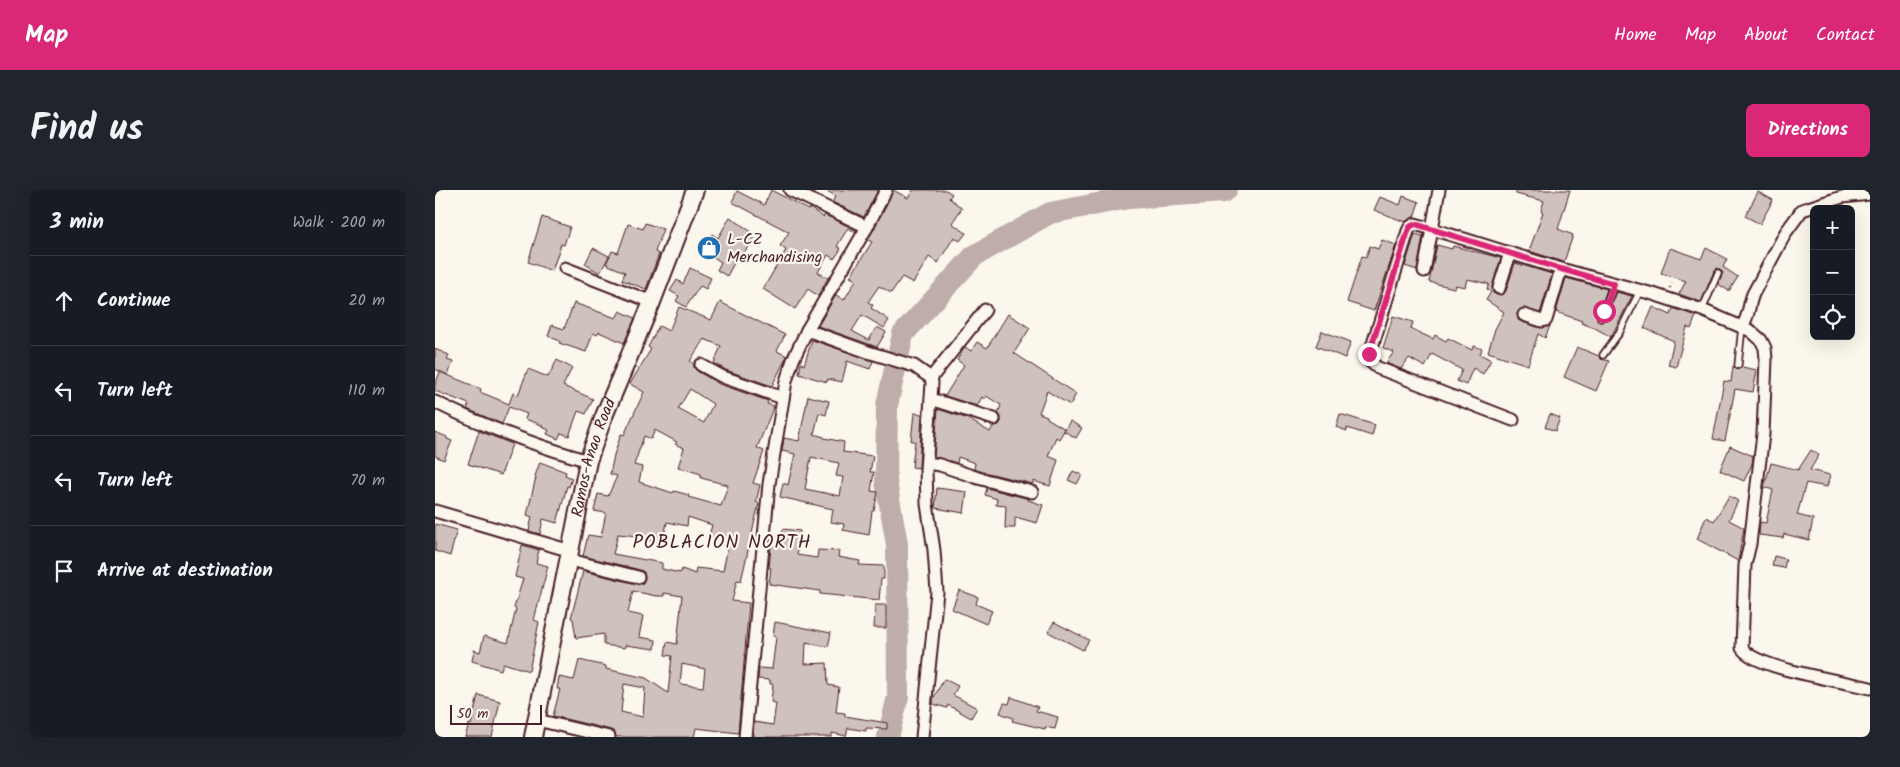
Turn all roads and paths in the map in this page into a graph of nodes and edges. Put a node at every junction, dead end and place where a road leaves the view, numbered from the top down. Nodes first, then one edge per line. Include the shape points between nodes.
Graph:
1 (695, 190) edge
2 (790, 190) edge
3 (886, 190) edge
4 (1439, 190) edge
5 (1870, 194) edge
6 (867, 227) junction
7 (1432, 228) junction
8 (1510, 253) junction
9 (565, 268) dead end
10 (1561, 269) junction
11 (1424, 271) dead end
12 (1718, 273) dead end
13 (1614, 284) junction
14 (1499, 288) dead end
15 (1640, 291) junction
16 (652, 302) junction
17 (985, 310) dead end
18 (1702, 310) junction
19 (1524, 315) dead end
20 (1601, 318) dead end
21 (1742, 327) junction
22 (807, 330) junction
23 (1603, 355) dead end
24 (701, 365) dead end
25 (1738, 365) dead end
26 (931, 378) junction
27 (783, 398) junction
28 (931, 399) junction
29 (435, 402) edge
30 (994, 419) dead end
31 (1513, 420) dead end
32 (588, 461) junction
33 (927, 463) junction
34 (1032, 492) dead end
35 (435, 511) edge
36 (571, 556) junction
37 (637, 577) dead end
38 (1870, 688) edge
39 (537, 720) junction
40 (533, 737) edge
41 (609, 737) edge
42 (745, 737) edge
43 (922, 737) edge

1 - 16 main road, Ramos-Anao Road
2 - 6 street
3 - 6 street
4 - 7 street
5 - 21 street via 1842,197 1802,210 1786,232 1753,294 1749,315
6 - 22 street
7 - 8 street
7 - 11 street
7 - 31 street via 1415,224 1408,231 1368,360 1378,368
8 - 10 street
8 - 14 street
9 - 16 street
10 - 13 street
10 - 19 street via 1545,322
12 - 18 lane
13 - 15 street
13 - 20 lane
15 - 18 street
15 - 23 lane via 1619,333
16 - 32 main road, Ramos-Anao Road
17 - 26 street
18 - 21 street
21 - 25 lane
21 - 38 street via 1761,340 1767,359 1763,434 1745,565 1742,648 1746,654 1763,662
22 - 26 street via 914,366
22 - 27 street via 793,360
24 - 27 street via 723,377
26 - 28 street
27 - 42 street via 769,484
28 - 30 street
28 - 33 street
29 - 32 street via 528,443
32 - 36 main road, Ramos-Anao Road
33 - 34 street
33 - 43 street via 927,504 937,592
35 - 36 street
36 - 37 street
36 - 39 main road, Ramos-Anao Road
39 - 40 main road, Ramos-Anao Road
39 - 41 street

